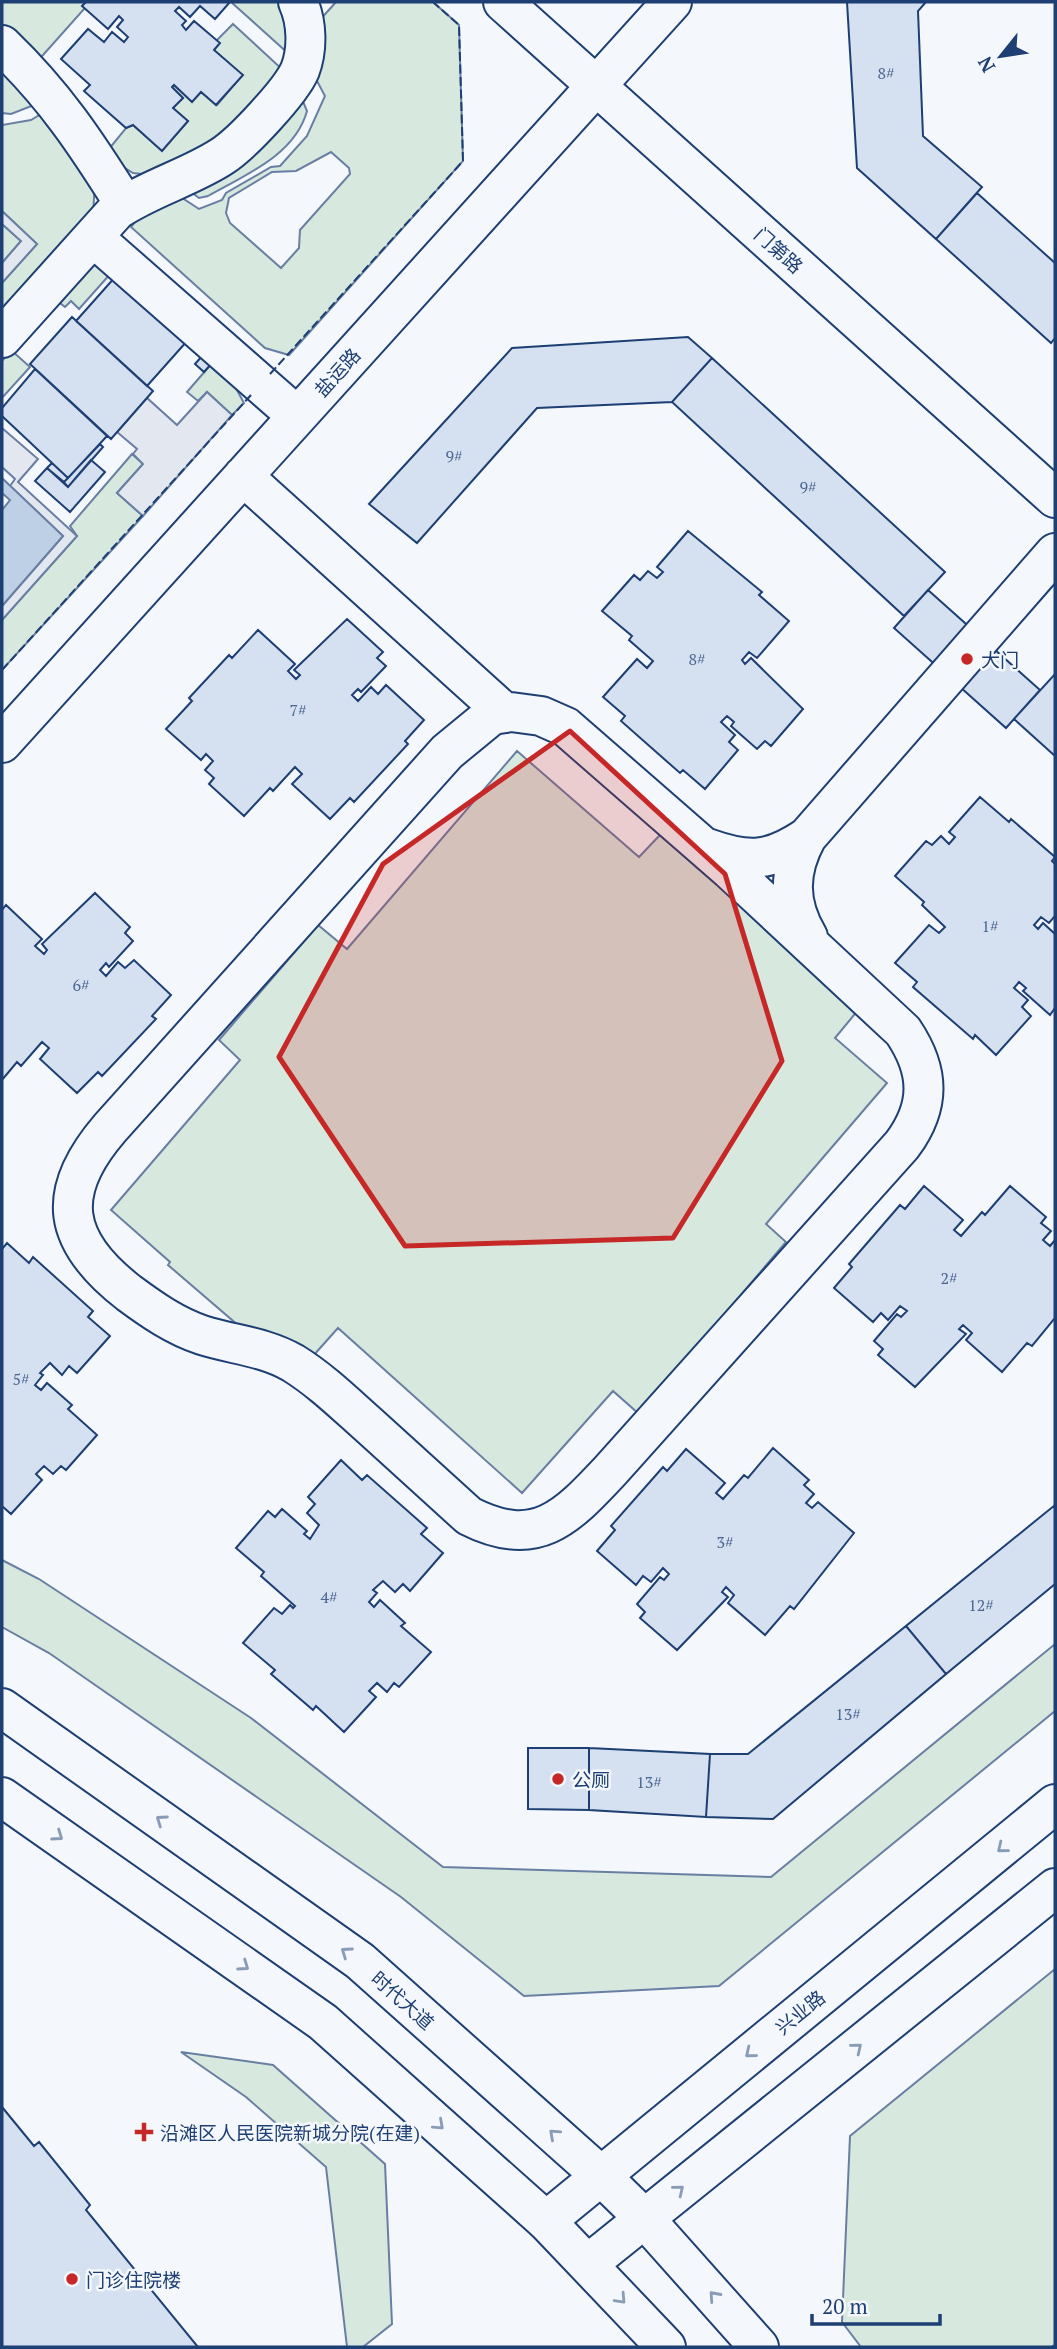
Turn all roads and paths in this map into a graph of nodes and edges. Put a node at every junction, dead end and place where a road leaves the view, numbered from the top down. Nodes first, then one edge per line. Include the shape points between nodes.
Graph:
1 (298, 2) edge
2 (503, 2) edge
3 (672, 2) edge
4 (2, 45) edge
5 (596, 86) junction
6 (125, 205) junction
7 (93, 237) junction
8 (2, 338) edge
9 (297, 416) junction
10 (243, 476) junction
11 (1048, 476) edge
12 (1055, 552) edge
13 (505, 713) junction
14 (2, 743) edge
15 (807, 837) junction
16 (702, 846) junction
17 (814, 948) junction
18 (2, 1708) edge
19 (2, 1797) edge
20 (1055, 1804) edge
21 (1055, 1888) edge
22 (600, 2175) junction
23 (644, 2218) junction
24 (546, 2221) junction
25 (588, 2264) junction
26 (666, 2347) edge
27 (759, 2347) edge

1 - 6 street via 306,39 300,71 275,104 220,158
2 - 5 street, 门第路
3 - 5 street, 盐运路
4 - 6 street via 60,106
5 - 9 street, 盐运路
5 - 11 street, 门第路
6 - 7 street
7 - 8 street
7 - 9 street
9 - 10 street, 盐运路
10 - 13 street
10 - 14 street, 盐运路
12 - 15 street
13 - 16 street via 541,716 566,727
13 - 17 street via 492,715 447,752 89,1152 74,1186 77,1233 117,1283 151,1309 204,1336 258,1347 292,1363 321,1382 469,1516 494,1528 526,1530 555,1521 574,1509 610,1471 915,1127 924,1091 917,1051 904,1031
15 - 16 street via 787,850 750,860
15 - 17 street via 791,890 795,915
16 - 17 street
22 -> 18 street, 时代大道 via 360,1961
19 -> 24 street via 323,2022
20 -> 22 street, 兴业路
23 -> 21 street
22 - 23 street, 时代大道
22 - 24 street, 兴业路
23 - 25 street
27 -> 23 street, 时代大道
24 - 25 street
25 -> 26 street

